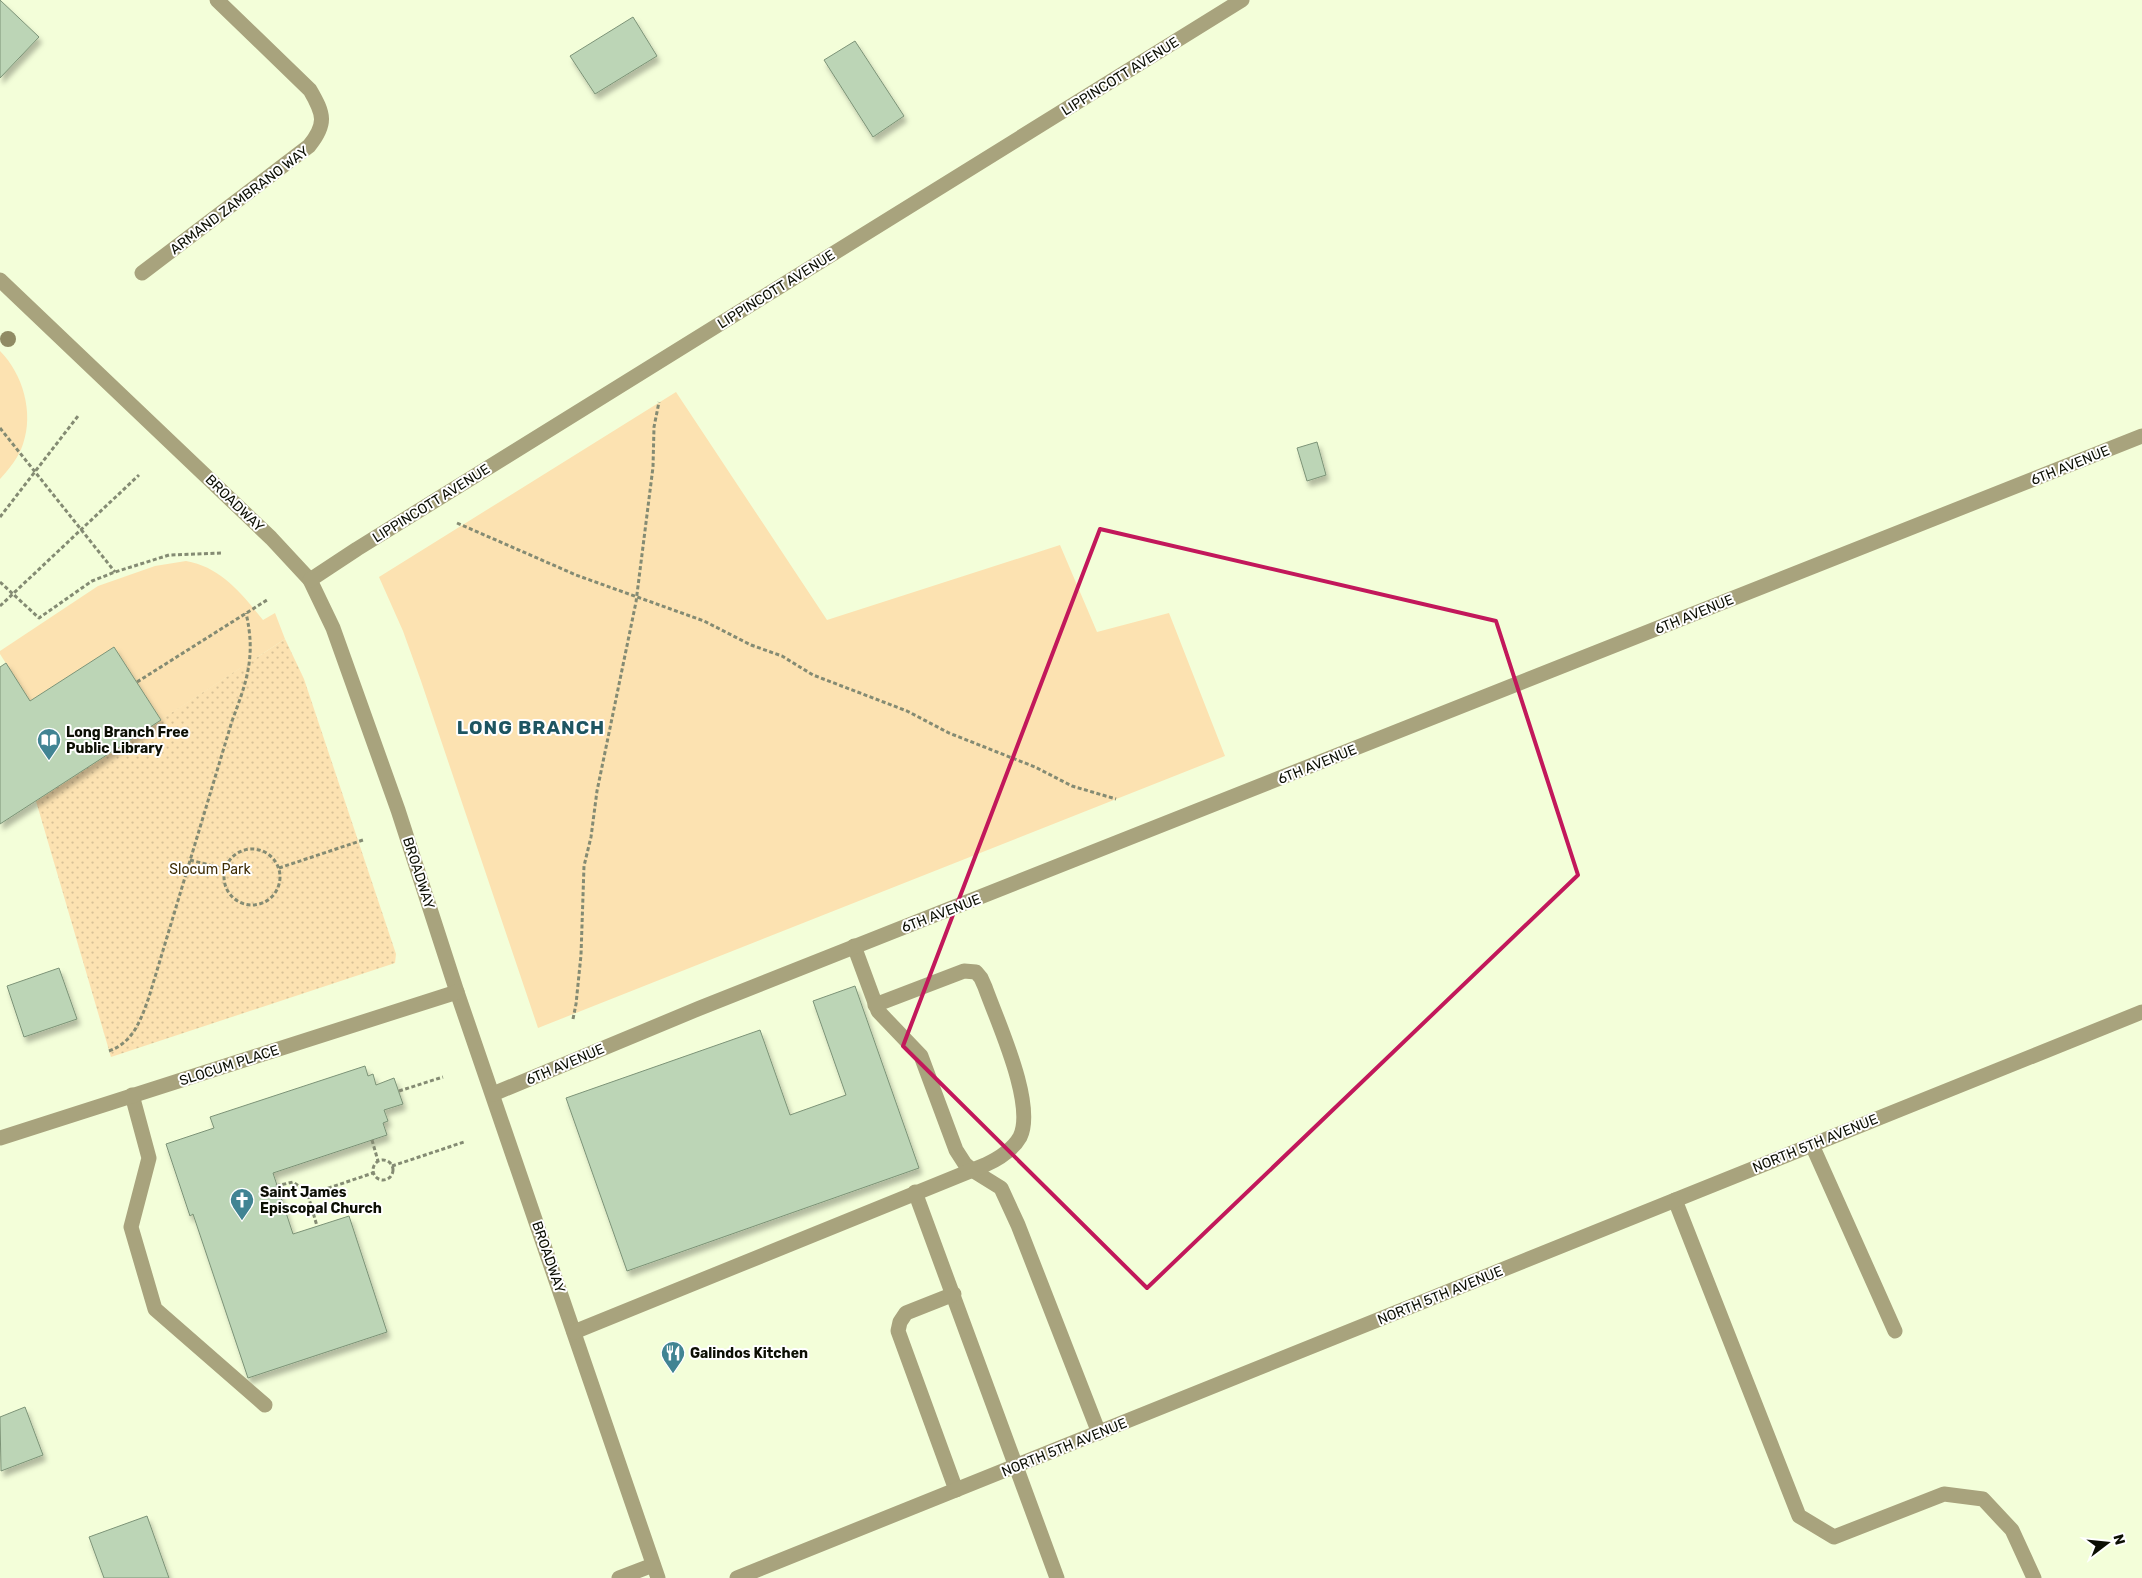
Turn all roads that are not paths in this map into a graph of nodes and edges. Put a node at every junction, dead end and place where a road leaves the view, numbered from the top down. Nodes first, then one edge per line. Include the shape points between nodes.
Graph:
1 (217, 0) edge
2 (1242, 0) edge
3 (142, 273) dead end
4 (0, 280) edge
5 (2142, 436) edge
6 (310, 580) junction
7 (854, 946) junction
8 (457, 992) junction
9 (875, 1005) junction
10 (2142, 1012) edge
11 (494, 1094) junction
12 (132, 1095) junction
13 (0, 1138) edge
14 (1812, 1145) junction
15 (972, 1170) junction
16 (915, 1192) junction
17 (1675, 1200) junction
18 (954, 1294) junction
19 (1895, 1331) dead end
20 (574, 1332) junction
21 (265, 1404) dead end
22 (1100, 1432) junction
23 (1015, 1466) junction
24 (956, 1490) junction
25 (656, 1572) edge
26 (619, 1578) edge
27 (737, 1578) edge
28 (1057, 1578) edge
29 (2034, 1578) edge

1 - 3 street, ARMAND ZAMBRANO WAY via 310,90 322,119 320,134 309,146
2 - 6 street, LIPPINCOTT AVENUE
4 - 6 street, BROADWAY via 271,538
5 - 7 street, 6TH AVENUE
6 - 8 street, BROADWAY via 334,628
7 - 9 street
7 - 11 street, 6TH AVENUE
8 - 11 street, BROADWAY
8 - 12 street, SLOCUM PLACE
9 - 15 street via 884,1020 921,1056 952,1142
9 - 15 street via 964,971 976,972 982,978 1021,1090 1024,1122 1020,1137 1010,1149 999,1159
10 - 14 street, NORTH 5TH AVENUE
11 - 20 street, BROADWAY
12 - 13 street, SLOCUM PLACE
12 - 21 street via 149,1158 131,1227 155,1309
14 - 17 street, NORTH 5TH AVENUE
14 - 19 street
15 - 16 street
15 - 22 street via 997,1184 1003,1192
16 - 18 street
16 - 20 street
17 - 22 street, NORTH 5TH AVENUE
17 - 29 street via 1800,1516 1834,1537 1944,1494 1983,1499 2012,1530
18 - 23 street
18 - 24 street via 906,1313 898,1331
20 - 25 street, BROADWAY
22 - 23 street, NORTH 5TH AVENUE
23 - 24 street, NORTH 5TH AVENUE
23 - 28 street
24 - 27 street, NORTH 5TH AVENUE
25 - 26 street

